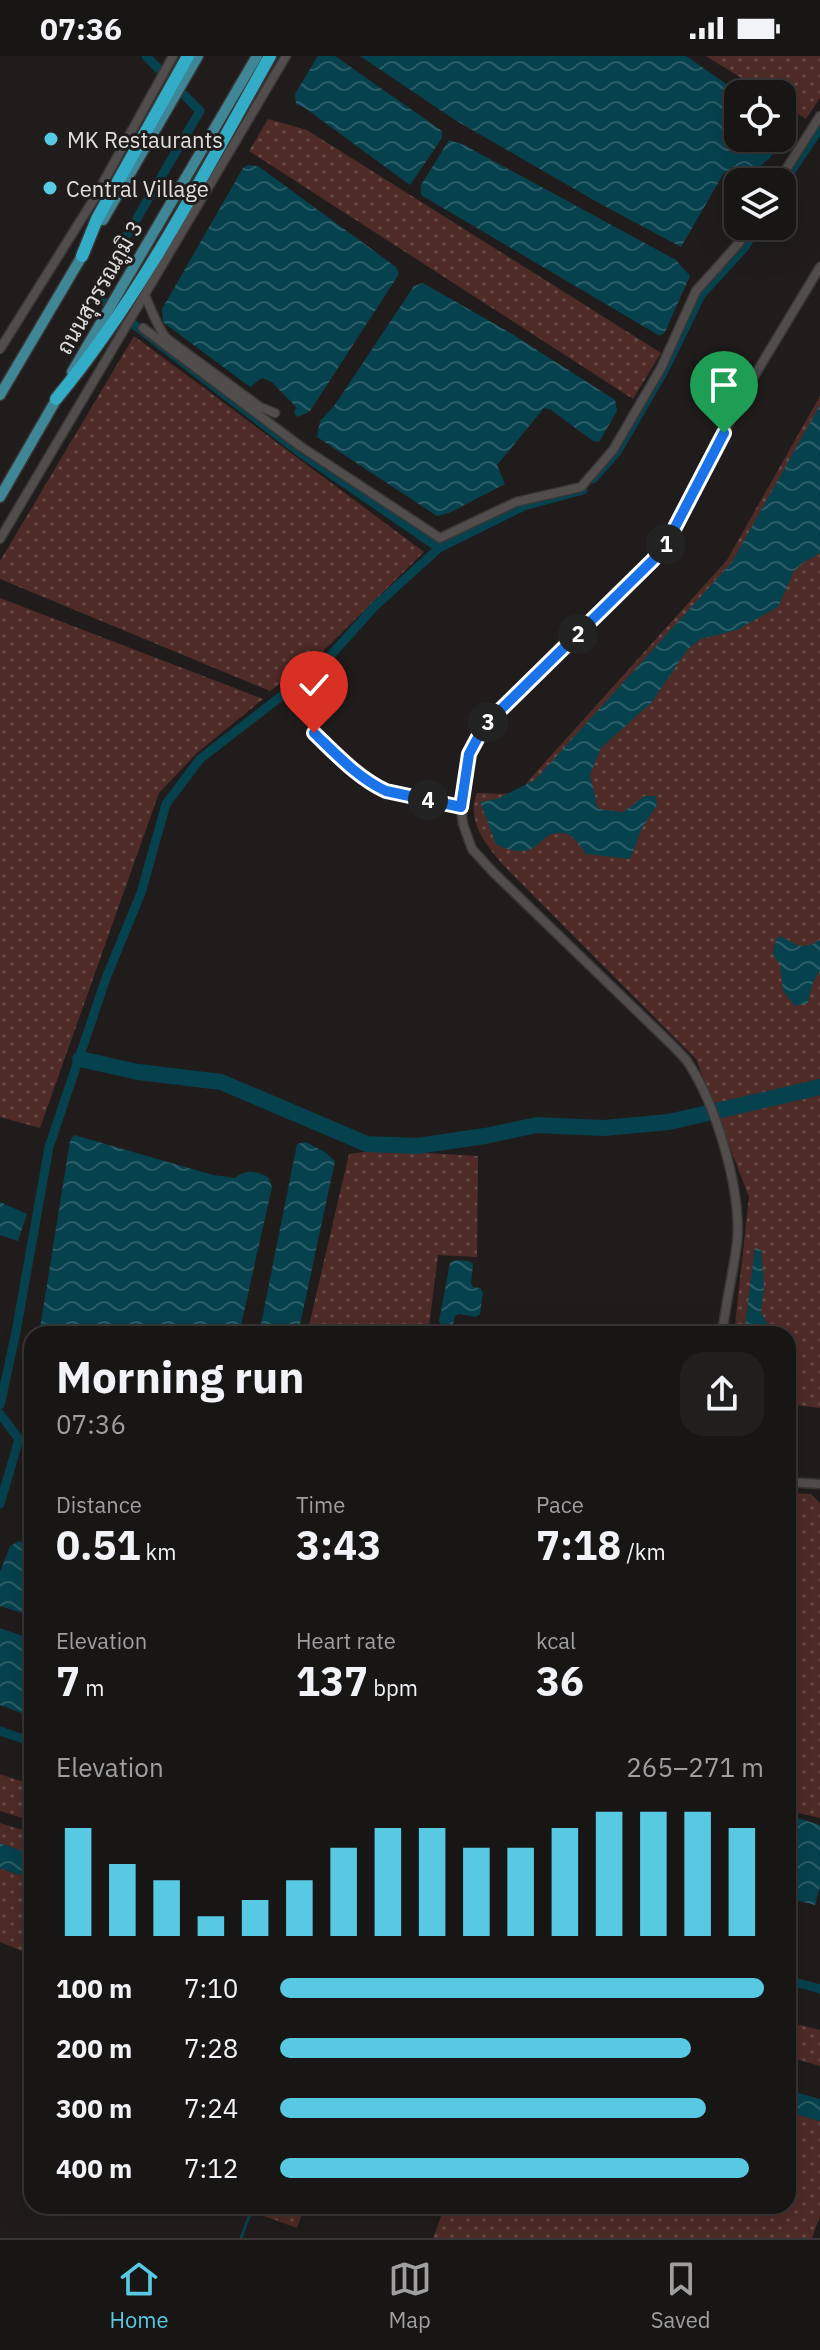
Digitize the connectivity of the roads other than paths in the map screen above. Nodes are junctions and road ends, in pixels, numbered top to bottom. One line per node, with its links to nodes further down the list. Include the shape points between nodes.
1 (188, 56): 6 (highway)
2 (198, 56): 6 (main road)
3 (257, 56): 14 (main road, ถนนสุวรรณภูมิ 3)
4 (270, 56): 14 (highway)
5 (286, 56): 13 (street)
6 (178, 65): 7 (highway)
7 (164, 94): 11 (highway); 17 (street)
8 (820, 116): 9 (street)
9 (787, 168)
10 (741, 240): 16 (street, via 696,291 613,450 581,487 516,502 440,538 300,446)
11 (82, 256): 18 (main road, ถนนสุวรรณภูมิ 3)
12 (820, 267): 24 (street, via 750,383 664,547 484,726 469,754)
13 (145, 296): 14 (street); 20 (street, via 166,338)
14 (127, 300): 15 (highway)
15 (113, 323): 19 (highway); 22 (street)
16 (143, 328)
17 (0, 349)
18 (0, 395)
19 (56, 399): 21 (main road)
20 (275, 413)
21 (0, 497)
22 (0, 539)
23 (314, 733): 24 (street, via 376,786)
24 (461, 807): 25 (street, via 472,849 670,1043 707,1102 737,1210)
25 (723, 1326)
26 (796, 1482): 27 (street)
27 (820, 1484)

